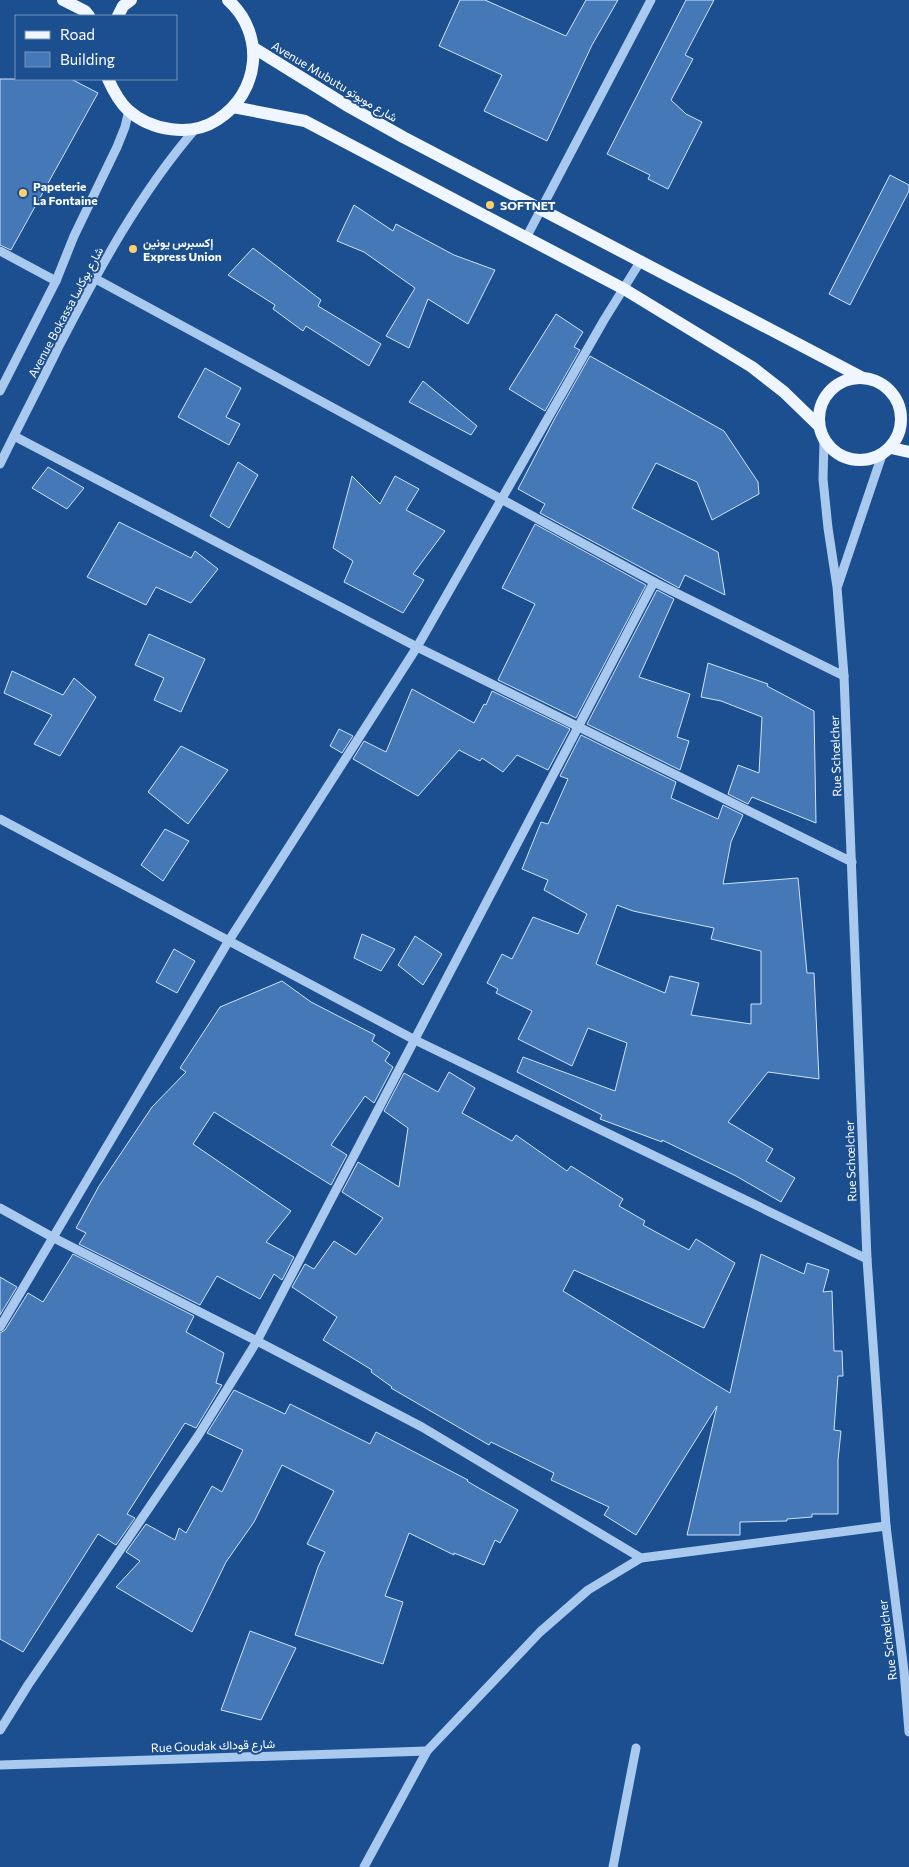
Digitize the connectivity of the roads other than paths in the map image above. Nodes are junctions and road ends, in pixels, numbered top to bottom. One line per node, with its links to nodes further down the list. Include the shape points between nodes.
1 (63, 0): 4 (main road)
2 (228, 0): 5 (main road, via 238,8)
3 (651, 0): 10 (street)
4 (88, 15)
5 (254, 48): 7 (main road, via 253,70 246,90); 10 (main road, Avenue Mubutu شارع موبوتو, via 403,138)
6 (108, 80): 8 (main road)
7 (233, 107): 9 (main road, via 216,121); 11 (main road, via 305,121)
8 (128, 110): 9 (main road, via 149,124 172,130); 15 (street, Avenue Bokassa شارع بوكاسا, via 117,148)
9 (196, 128): 14 (street, Avenue Bokassa شارع بوكاسا, via 156,179)
10 (541, 210): 11 (street); 13 (main road, Avenue Mubutu شارع موبوتو)
11 (526, 236): 16 (main road)
12 (0, 251): 15 (street)
13 (640, 262): 16 (street); 17 (main road, Avenue Mubutu شارع موبوتو)
14 (94, 278): 22 (street, Avenue Bokassa شارع بوكاسا); 27 (street)
15 (56, 281): 18 (street, Avenue Bokassa شارع بوكاسا)
16 (624, 289): 21 (main road, via 752,367); 27 (street)
17 (863, 378): 19 (main road, via 879,382); 21 (main road, via 850,379 829,391 822,401)
18 (0, 391)
19 (892, 391): 20 (main road); 24 (main road, via 901,410 901,430)
20 (909, 401)
21 (819, 426): 23 (main road)
22 (14, 436): 26 (street, Avenue Bokassa شارع بوكاسا); 30 (street)
23 (824, 440): 24 (main road, via 844,457 857,460 870,459); 29 (street, Rue Schœlcher, via 823,479)
24 (886, 451): 25 (main road); 29 (street, Rue Schœlcher)
25 (909, 452)
26 (0, 464)
27 (502, 499): 28 (street); 30 (street)
28 (654, 582): 31 (street); 32 (street)
29 (837, 588): 31 (street, Rue Schœlcher)
30 (418, 647): 32 (street); 35 (street)
31 (844, 676): 34 (street, Rue Schœlcher)
32 (579, 726): 34 (street); 36 (street)
33 (0, 819): 35 (street)
34 (852, 862): 39 (street, Rue Schœlcher)
35 (228, 942): 36 (street); 38 (street)
36 (415, 1040): 39 (street); 41 (street)
37 (0, 1208): 38 (street)
38 (54, 1238): 40 (street); 41 (street)
39 (866, 1259): 42 (street, Rue Schœlcher)
40 (0, 1327)
41 (258, 1341): 43 (street, via 422,1427); 45 (street, via 198,1436)
42 (886, 1526): 43 (street); 44 (street, Rue Schœlcher)
43 (641, 1558): 48 (street, via 588,1590 540,1632)
44 (907, 1671): 46 (street, Rue Schœlcher)
45 (0, 1730)
46 (909, 1732)
47 (636, 1748): 51 (street)
48 (427, 1750): 49 (street, Rue Goudak شارع قوداك); 50 (street)
49 (0, 1765)
50 (364, 1867)
51 (613, 1867)

